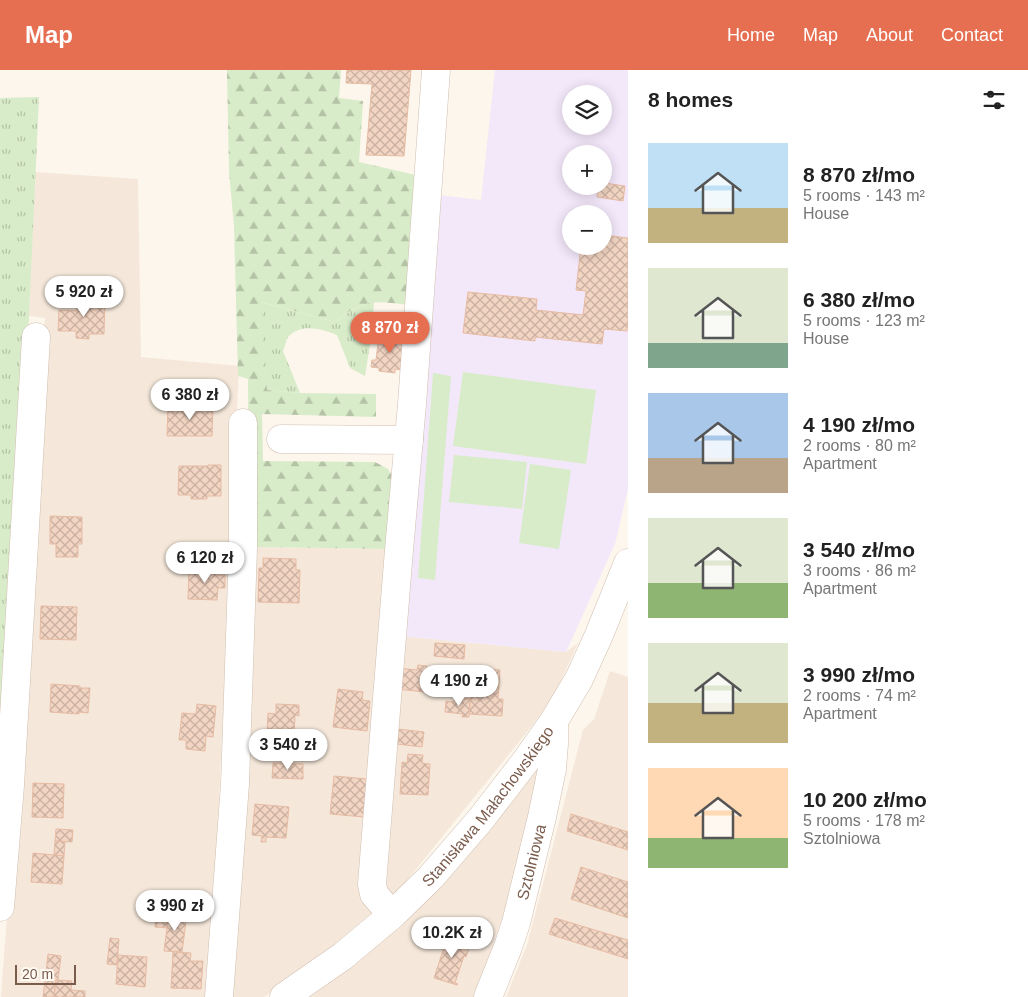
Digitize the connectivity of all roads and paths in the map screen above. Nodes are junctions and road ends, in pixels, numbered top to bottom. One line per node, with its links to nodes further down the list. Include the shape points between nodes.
1 (436, 70): 5 (street)
2 (36, 337): 8 (street)
3 (243, 423): 10 (street, via 243,548 235,784)
4 (281, 439): 5 (street)
5 (409, 440): 9 (street, via 372,884 374,894)
6 (628, 564): 7 (street, Stanisława Małachowskiego, via 600,635)
7 (554, 722): 9 (street, Stanisława Małachowskiego, via 481,819); 12 (street, Sztolniowa, via 552,769 542,817 516,923)
8 (0, 907)
9 (392, 916): 11 (street, Stanisława Małachowskiego, via 343,956)
10 (219, 997)
11 (284, 997)
12 (488, 997)

